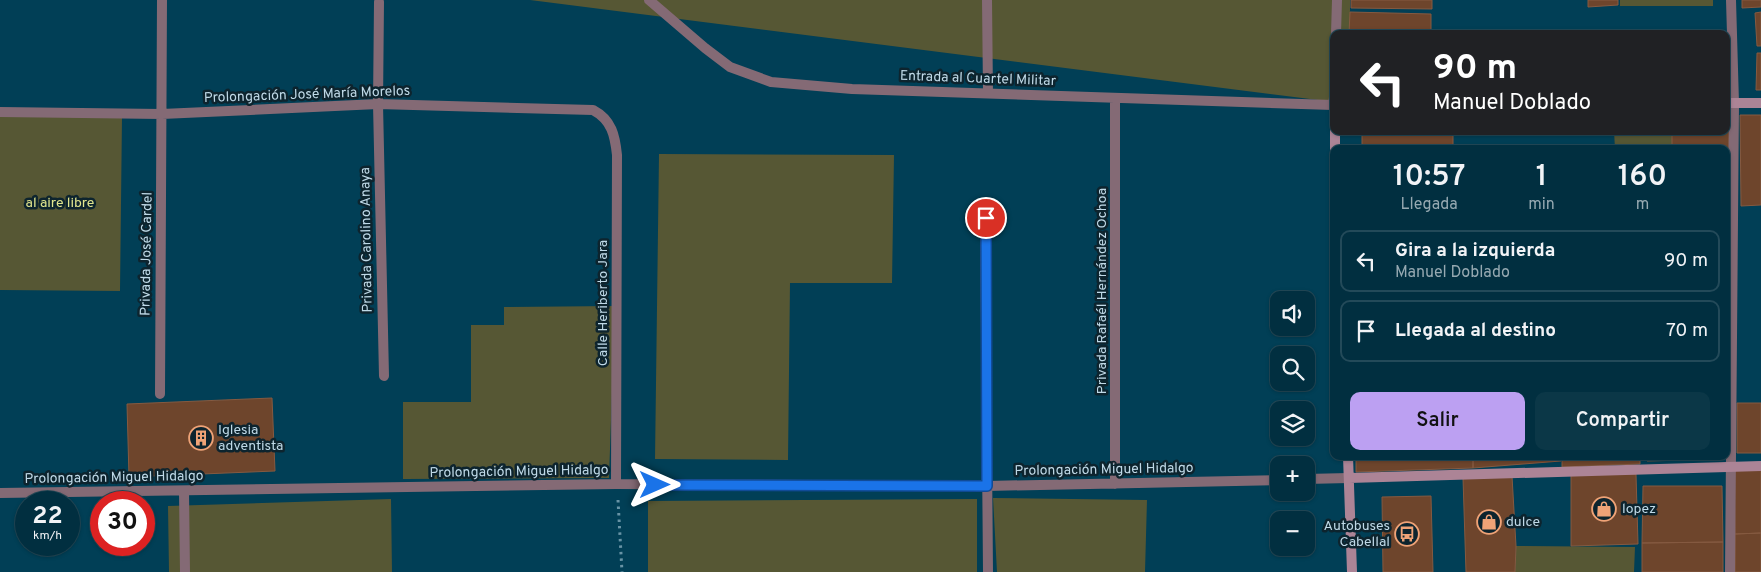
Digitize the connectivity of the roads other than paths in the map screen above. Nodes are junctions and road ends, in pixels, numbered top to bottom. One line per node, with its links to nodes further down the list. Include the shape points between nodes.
1 (162, 0): 15 (street, Privada José Cardel)
2 (649, 0): 8 (street, Entrada al Cuartel Militar, via 730,66 771,82 852,89)
3 (987, 0): 8 (street)
4 (1337, 0): 7 (street)
5 (1731, 0): 10 (street)
6 (379, 2): 12 (street, Privada Carolino Anaya)
7 (1336, 30)
8 (988, 94): 9 (street, Entrada al Cuartel Militar)
9 (1115, 98): 13 (street, Entrada al Cuartel Militar); 27 (street, Privada Rafaél Hernández Ochoa)
10 (1730, 103): 11 (street); 21 (street)
11 (1761, 103)
12 (378, 104): 15 (street, Prolongación José María Morelos); 16 (street, Prolongación José María Morelos, via 593,110); 18 (street, Privada Carolino Anaya)
13 (1330, 105)
14 (0, 112): 15 (street, Prolongación José María Morelos)
15 (162, 114): 19 (street, Privada José Cardel)
16 (609, 123): 26 (street, Calle Heriberto Jara, via 615,136 617,155)
17 (986, 218): 28 (street)
18 (384, 376)
19 (160, 394)
20 (1348, 460): 23 (street)
21 (1730, 466): 22 (street); 23 (street); 34 (street)
22 (1761, 466)
23 (1349, 478): 24 (street); 33 (street)
24 (1315, 479)
25 (1270, 480): 27 (street, Prolongación Miguel Hidalgo)
26 (616, 484): 28 (street, Prolongación Miguel Hidalgo); 29 (street, Prolongación Miguel Hidalgo)
27 (1115, 484): 28 (street, Prolongación Miguel Hidalgo)
28 (987, 486): 32 (street)
29 (184, 491): 30 (street, Prolongación Miguel Hidalgo); 31 (street)
30 (0, 493)
31 (185, 572)
32 (988, 572)
33 (1352, 572)
34 (1730, 572)

